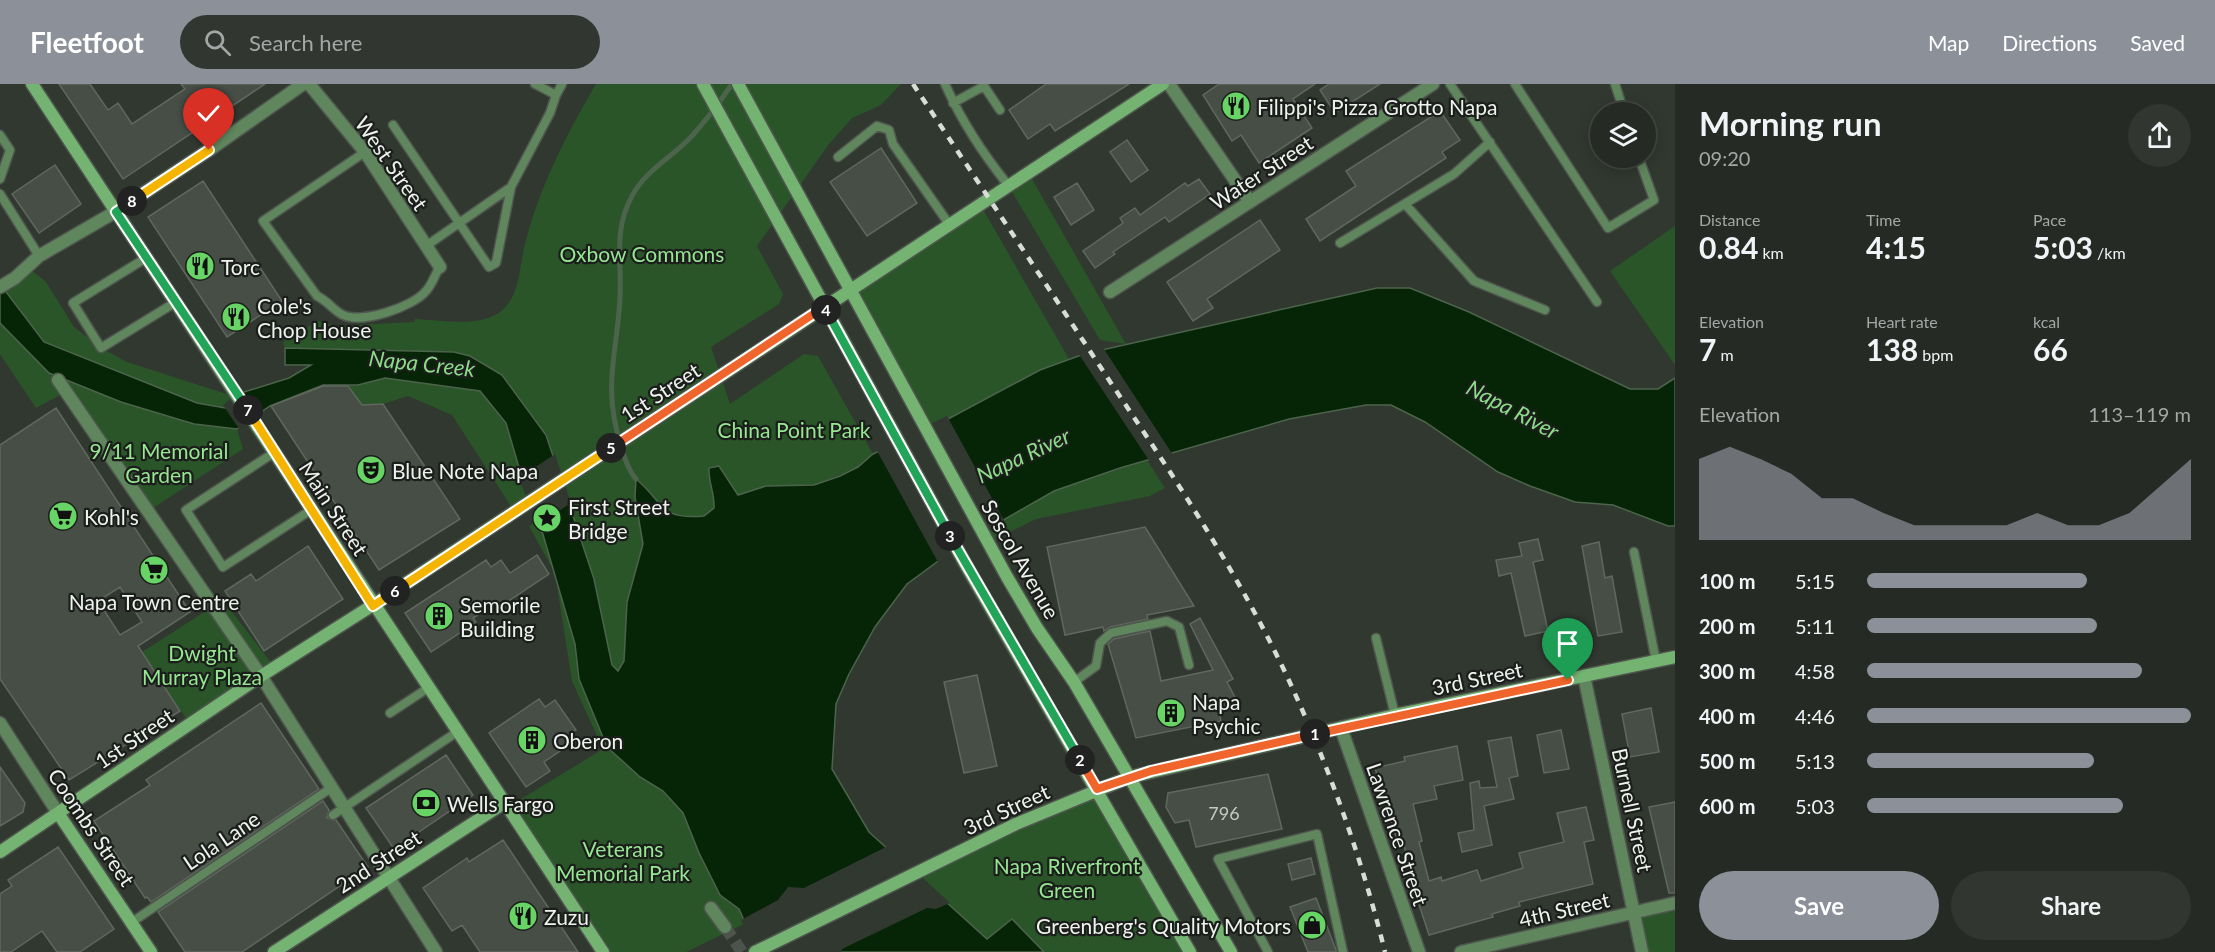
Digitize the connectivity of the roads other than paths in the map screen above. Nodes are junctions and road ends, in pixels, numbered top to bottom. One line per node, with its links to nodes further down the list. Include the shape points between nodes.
1 (32, 84): 31 (main road, Main Street)
2 (303, 84): 31 (street)
3 (309, 84): 22 (street, West Street)
4 (535, 84): 15 (lane)
5 (562, 84): 15 (lane)
6 (703, 84): 44 (main road)
7 (738, 84): 40 (main road, Soscol Avenue)
8 (945, 84): 17 (lane)
9 (1163, 84): 26 (main road, 1st Street)
10 (1169, 84): 29 (street)
11 (1433, 84): 29 (street, Water Street)
12 (1450, 84): 21 (lane)
13 (1515, 84): 24 (lane, via 1608,228 1654,200)
14 (1615, 84): 16 (lane)
15 (556, 95): 27 (lane)
16 (1621, 102)
17 (953, 103): 18 (lane, via 984,86); 26 (lane)
18 (1000, 110)
19 (393, 125): 33 (lane)
20 (0, 135): 25 (lane, via 10,150)
21 (1490, 142): 30 (lane, via 1454,174); 43 (lane)
22 (364, 152): 35 (street, West Street); 38 (lane, via 263,221 317,296 342,315 357,318 396,309 425,293)
23 (838, 157): 32 (lane, via 878,126 889,130 893,144)
24 (1643, 168)
25 (0, 179)
26 (1008, 185): 32 (main road, 1st Street)
27 (511, 188): 33 (lane); 33 (lane, via 496,263 489,267)
28 (0, 194): 36 (lane)
29 (1250, 202): 41 (street, Water Street)
30 (1405, 204): 34 (lane); 45 (lane, via 1473,281)
31 (116, 212): 36 (street); 37 (main road, Main Street)
32 (949, 224): 40 (main road, 1st Street)
33 (459, 225): 35 (lane)
34 (1340, 243)
35 (426, 246): 38 (street, West Street)
36 (39, 256): 39 (street)
37 (146, 258): 42 (main road, Main Street); 42 (lane, via 73,303 101,348)
38 (440, 267)
39 (0, 287)
40 (851, 290): 44 (main road, 1st Street); 57 (main road, Soscol Avenue, via 988,543)
41 (1110, 292)
42 (176, 302): 47 (main road, Main Street)
43 (1597, 302)
44 (824, 307): 50 (main road, 1st Street); 66 (main road)
45 (1545, 310)
46 (58, 380): 55 (street)
47 (275, 452): 48 (main road, Main Street); 48 (lane, via 186,510 223,567)
48 (312, 510): 50 (main road, Main Street)
49 (1634, 552): 53 (lane)
50 (373, 606): 55 (main road, 1st Street); 58 (main road, Main Street)
51 (1376, 638): 60 (lane)
52 (1675, 657): 53 (main road, 3rd Street)
53 (1656, 661): 56 (main road, 3rd Street)
54 (1189, 665): 57 (lane, via 1179,627 1167,621 1111,633 1100,643 1096,666)
55 (261, 676): 65 (street); 69 (main road, 1st Street)
56 (1584, 676): 60 (main road, 3rd Street); 75 (street, Burnell Street)
57 (1074, 682): 64 (main road, Soscol Avenue)
58 (428, 688): 59 (lane); 63 (main road, Main Street)
59 (390, 713)
60 (1395, 715): 62 (main road, 3rd Street)
61 (0, 723): 69 (street, Coombs Street)
62 (1341, 728): 64 (main road, 3rd Street); 87 (street, Lawrence Street)
63 (457, 732): 67 (main road, Main Street); 68 (lane)
64 (1130, 777): 66 (main road, 3rd Street); 84 (main road, Soscol Avenue)
65 (331, 788): 68 (street); 76 (lane, Lola Lane)
66 (1097, 789): 82 (main road, 3rd Street, via 1016,824); 83 (main road)
67 (504, 803): 72 (main road, 2nd Street); 81 (main road, Main Street)
68 (343, 806): 70 (lane); 72 (street)
69 (58, 813): 71 (main road, 1st Street); 76 (main road, Coombs Street)
70 (333, 815)
71 (0, 852)
72 (388, 877): 79 (main road, 2nd Street); 80 (street)
73 (1675, 903): 75 (street, 4th Street)
74 (711, 908): 77 (street)
75 (1635, 912): 88 (street, 4th Street); 89 (street, Burnell Street)
76 (132, 922): 78 (main road, Coombs Street)
77 (725, 927)
78 (151, 952)
79 (274, 952)
80 (436, 952)
81 (603, 952)
82 (755, 952)
83 (1190, 952)
84 (1231, 952)
85 (1268, 952): 86 (lane, via 1218,859 1317,834)
86 (1343, 952)
87 (1419, 952)
88 (1465, 952)
89 (1642, 952)

